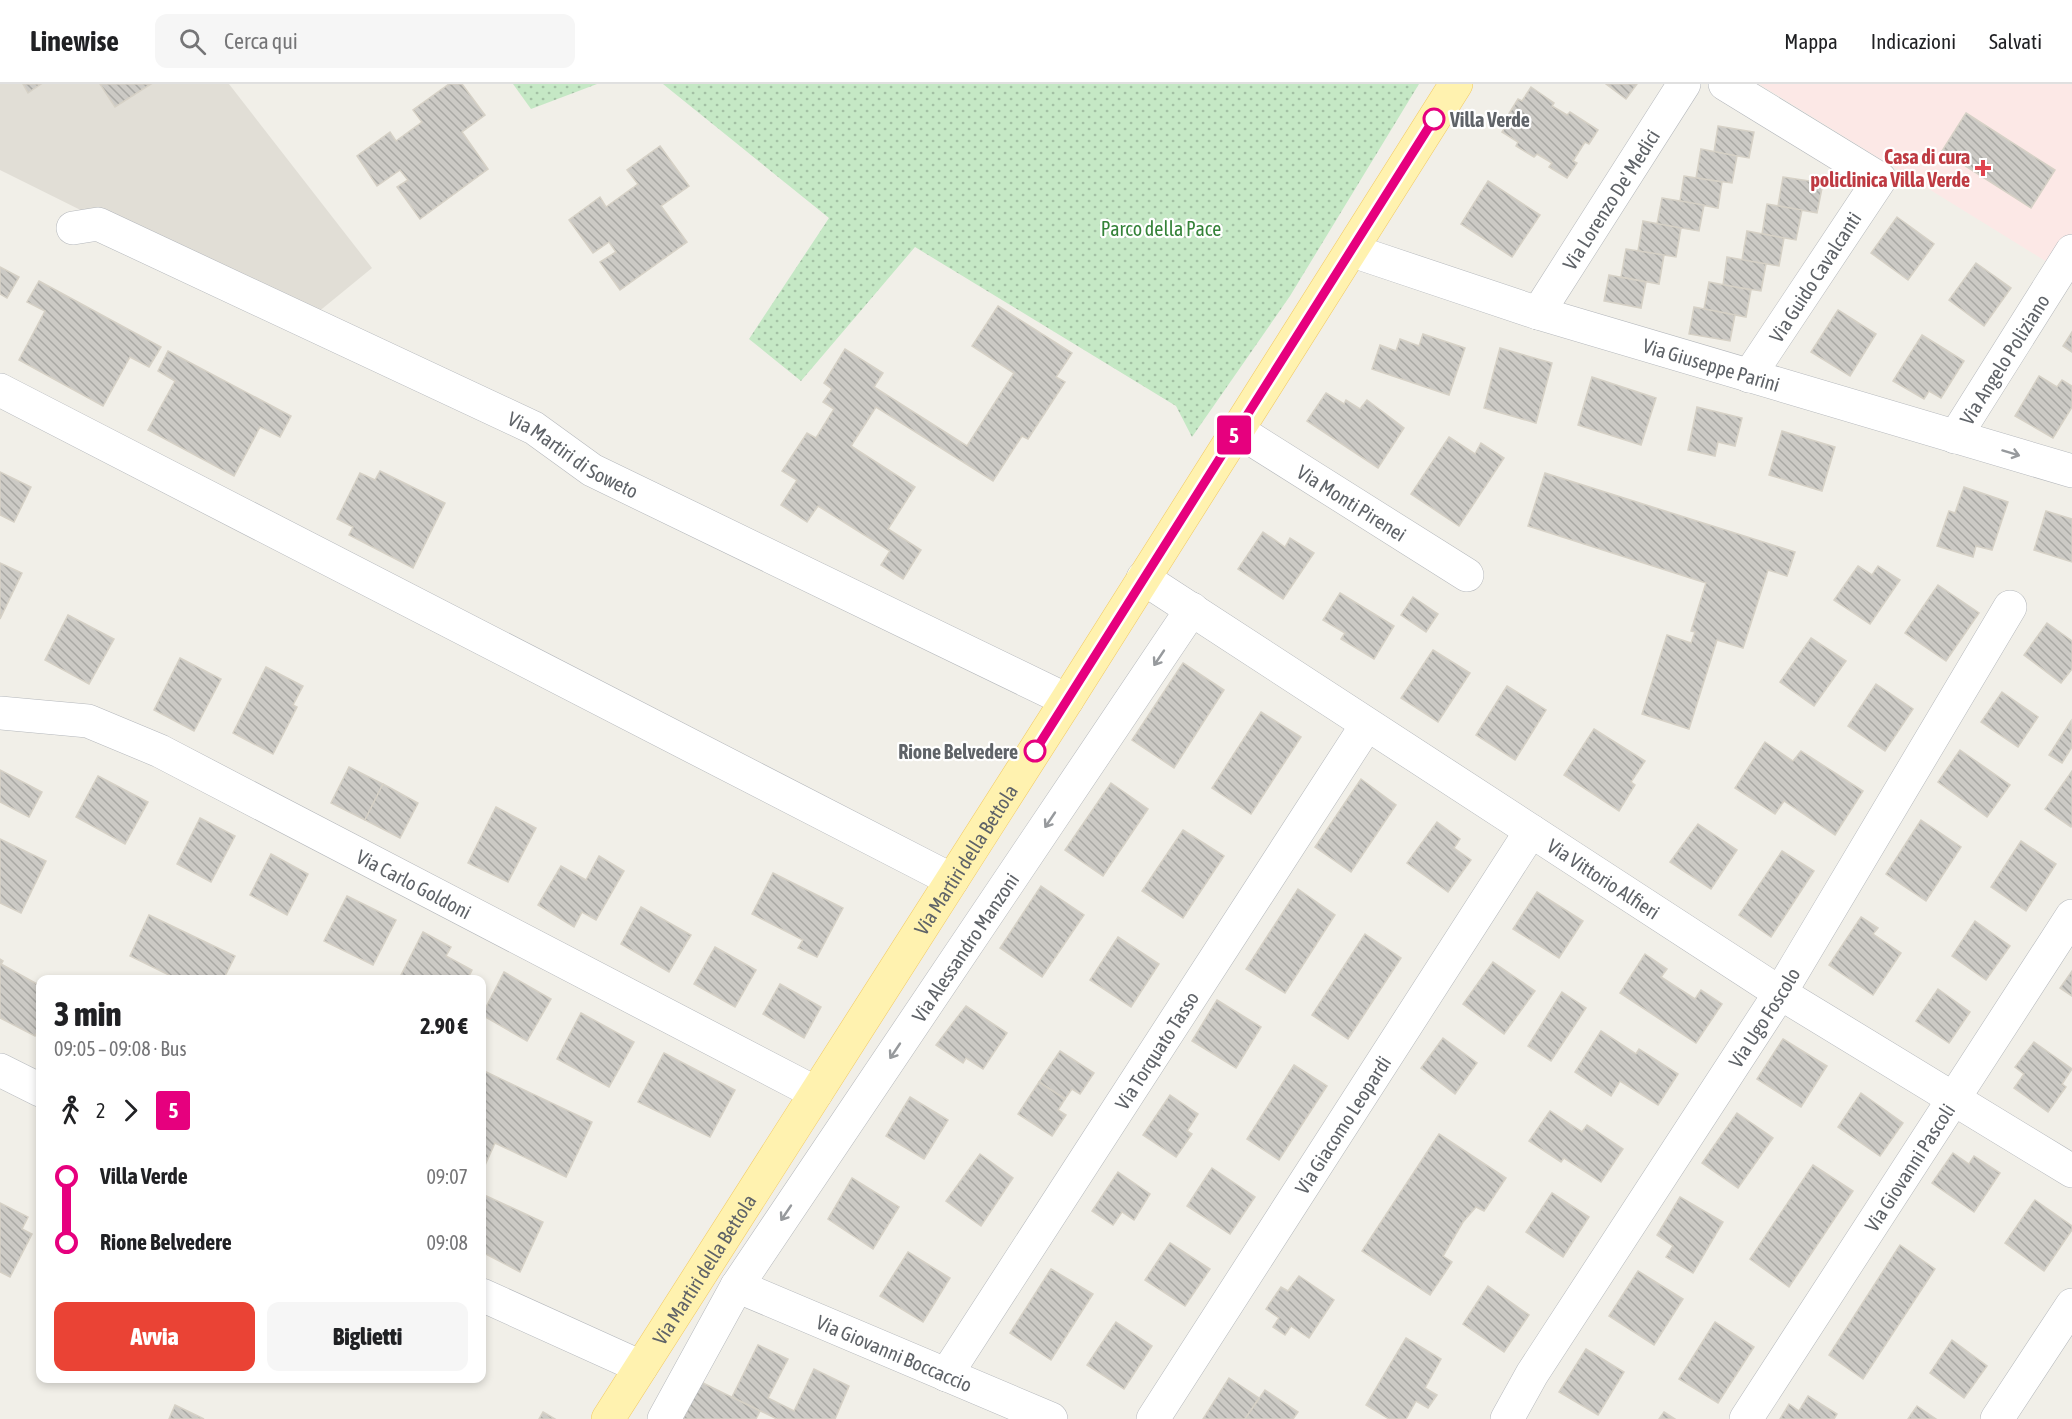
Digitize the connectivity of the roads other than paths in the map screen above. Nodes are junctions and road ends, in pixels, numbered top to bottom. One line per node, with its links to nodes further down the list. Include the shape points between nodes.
1 (1456, 84): 5 (main road, Via Martiri della Bettola)
2 (1684, 84): 7 (street, Via Lorenzo De' Medici)
3 (1725, 84): 8 (street, Via Guido Cavalcanti, via 1880,178)
4 (73, 228): 17 (street, Via Martiri di Soweto, via 98,224 534,428 592,470)
5 (1353, 251): 7 (street, Via Giuseppe Parini); 10 (main road, Via Martiri della Bettola)
6 (2072, 251): 11 (street, Via Angelo Poliziano)
7 (1538, 313): 8 (street, Via Giuseppe Parini)
8 (1749, 376): 11 (street, Via Giuseppe Parini)
9 (0, 390): 21 (street)
10 (1237, 430): 13 (street, Via Monti Pirenei); 14 (main road, Via Martiri della Bettola)
11 (1955, 436): 12 (street, Via Giuseppe Parini, one-way to 12)
12 (2072, 471)
13 (1467, 575)
14 (1143, 578): 16 (street, Via Vittorio Alfieri); 17 (main road, Via Martiri della Bettola)
15 (2010, 607): 23 (street, Via Ugo Foscolo)
16 (1192, 609): 19 (street, Via Vittorio Alfieri); 29 (street, Via Alessandro Manzoni, one-way to 29)
17 (1067, 700): 21 (main road, Via Martiri della Bettola)
18 (0, 713): 26 (street, Via Carlo Goldoni, via 88,721 160,751)
19 (1366, 726): 20 (street, Via Vittorio Alfieri); 33 (street, Via Torquato Tasso)
20 (1531, 831): 23 (street, Via Vittorio Alfieri); 37 (street, Via Giacomo Leopardi)
21 (952, 880): 26 (main road, Via Martiri della Bettola)
22 (2072, 916): 27 (street, Via Giovanni Pascoli)
23 (1780, 993): 27 (street, Via Vittorio Alfieri); 38 (street, Via Ugo Foscolo, via 1532,1374)
24 (0, 1070): 25 (street)
25 (36, 1088)
26 (816, 1093): 32 (main road, Via Martiri della Bettola)
27 (1954, 1098): 28 (street, Via Vittorio Alfieri); 39 (street, Via Giovanni Pascoli)
28 (2072, 1171)
29 (737, 1286): 33 (street, Via Giovanni Boccaccio); 35 (street, Via Alessandro Manzoni)
30 (486, 1297): 32 (street)
31 (2072, 1305): 40 (street)
32 (641, 1367): 34 (main road, Via Martiri della Bettola)
33 (946, 1375): 36 (street, Via Giovanni Boccaccio)
34 (608, 1419)
35 (664, 1419)
36 (1051, 1419)
37 (1153, 1419)
38 (1507, 1419)
39 (1746, 1419)
40 (1997, 1419)

